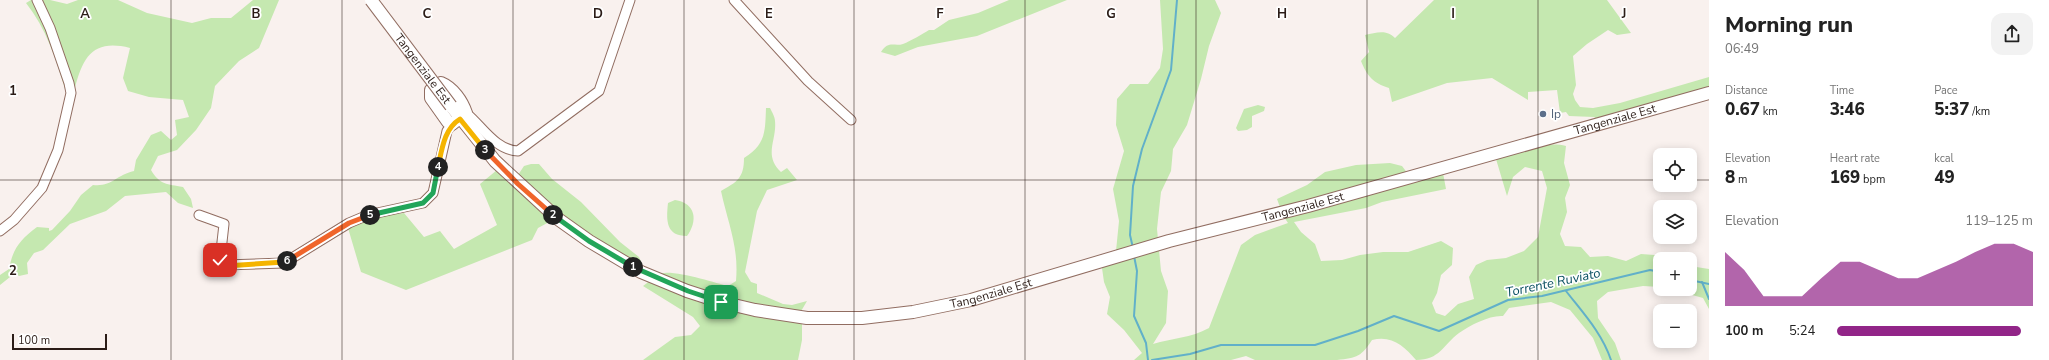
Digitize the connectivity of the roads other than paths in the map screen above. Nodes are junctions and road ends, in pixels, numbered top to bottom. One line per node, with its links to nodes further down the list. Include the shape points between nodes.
1 (37, 0): 9 (street, via 50,28 71,93 58,150 45,182 14,220)
2 (371, 0): 6 (main road, Tangenziale Est, bridge)
3 (630, 0): 6 (street, via 599,91 518,151 505,148)
4 (734, 0): 7 (street, via 808,81)
5 (1709, 92): 6 (main road, Tangenziale Est, via 1255,220 1162,243 941,308 862,318 807,318 756,310 721,302 654,277 620,260 558,219 495,161)
6 (459, 118): 8 (street, via 447,131 433,193 423,203 368,215 349,223 284,262 225,266 220,260 224,224)
7 (851, 120)
8 (198, 215)
9 (0, 231)

